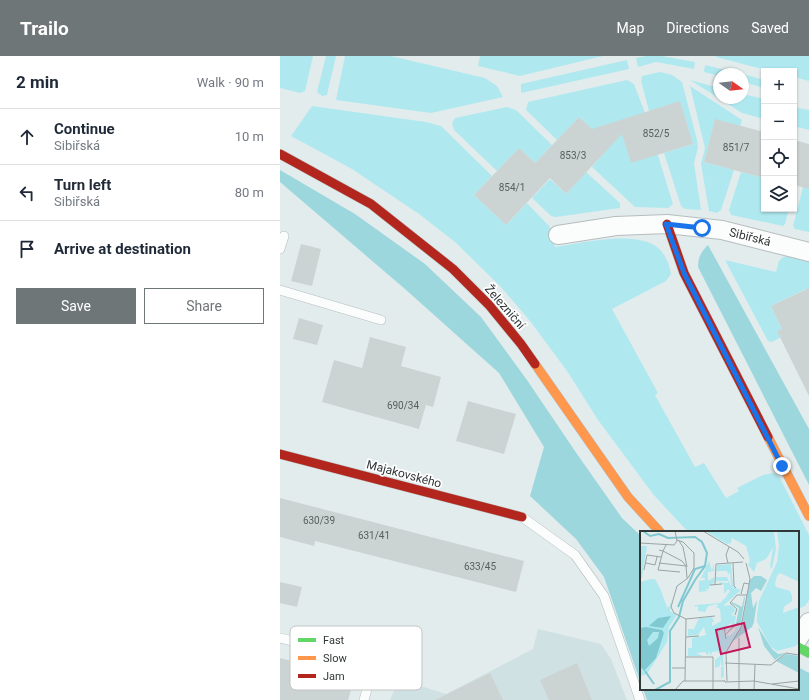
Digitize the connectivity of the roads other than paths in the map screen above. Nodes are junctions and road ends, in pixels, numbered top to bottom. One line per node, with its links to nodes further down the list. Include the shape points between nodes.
1 (280, 154): 12 (street, Železniční, via 370,204 453,269 489,305 521,344 628,497)
2 (666, 224): 3 (street, Sibiřská, via 616,226); 6 (street, Sibiřská, via 722,230); 10 (street, via 684,273)
3 (558, 234)
4 (284, 236): 5 (lane)
5 (280, 249)
6 (809, 252)
7 (280, 290): 8 (lane)
8 (381, 320)
9 (280, 454): 11 (street, Majakovského)
10 (809, 516)
11 (522, 518): 21 (lane, via 575,555 604,596)
12 (659, 531)
13 (809, 622): 14 (street)
14 (799, 637)
15 (280, 638): 16 (lane)
16 (290, 640)
17 (799, 648): 18 (street)
18 (809, 653)
19 (367, 690): 20 (lane)
20 (364, 700)
21 (640, 700)

